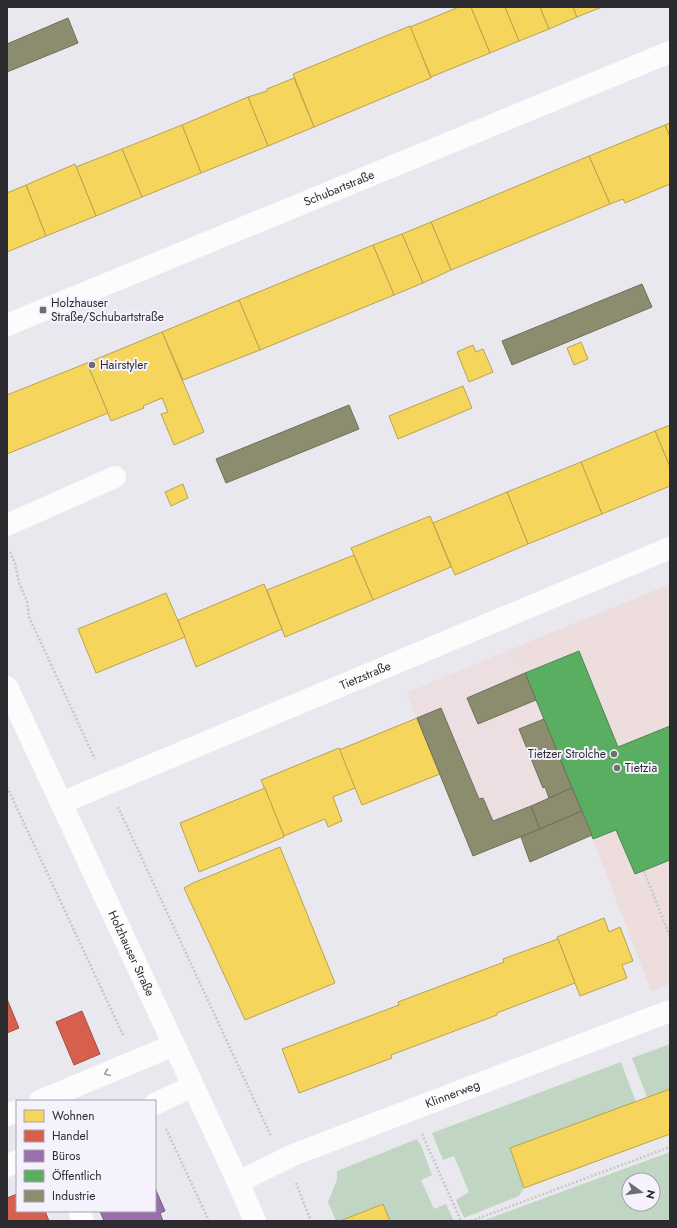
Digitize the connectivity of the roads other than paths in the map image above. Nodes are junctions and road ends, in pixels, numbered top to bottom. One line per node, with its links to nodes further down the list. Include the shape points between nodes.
1 (670, 52): 2 (street, Schubartstraße)
2 (7, 325)
3 (115, 477): 4 (street)
4 (7, 525)
5 (670, 548): 7 (street, Tietzstraße)
6 (7, 687): 7 (street, Holzhauser Straße)
7 (61, 803): 9 (street, Holzhauser Straße)
8 (670, 1011): 15 (street, Klinnerweg, via 293,1155)
9 (174, 1045): 10 (street, Holzhauser Straße); 11 (street, one-way to 11)
10 (193, 1086): 12 (street); 15 (street, Holzhauser Straße)
11 (42, 1100)
12 (156, 1104)
13 (16, 1162): 14 (street)
14 (7, 1166)
15 (238, 1182): 16 (street, Holzhauser Straße)
16 (255, 1221)

